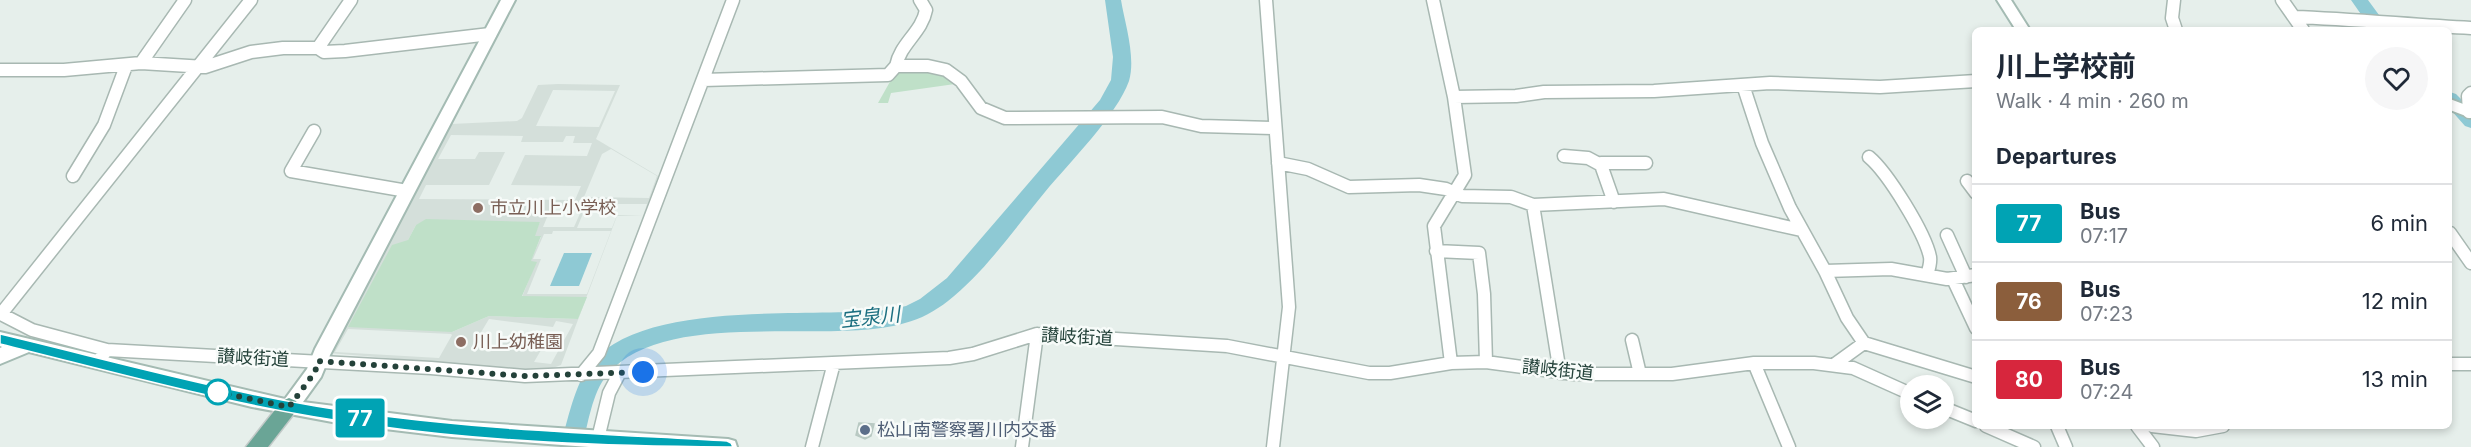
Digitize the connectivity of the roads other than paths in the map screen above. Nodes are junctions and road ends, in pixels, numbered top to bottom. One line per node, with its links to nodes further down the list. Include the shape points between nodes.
1 (185, 0): 19 (street)
2 (251, 0): 22 (street)
3 (351, 0): 18 (street)
4 (508, 0): 17 (main road)
5 (732, 0): 24 (street)
6 (920, 0): 21 (street, via 926,10 925,19 897,57)
7 (1266, 0): 31 (street)
8 (1433, 0): 28 (street)
9 (2004, 0): 13 (main road)
10 (2174, 0): 14 (street)
11 (2282, 0): 12 (street)
12 (2294, 17): 15 (street); 16 (street)
13 (2021, 27)
14 (2175, 27)
15 (2301, 27)
16 (2471, 28)
17 (490, 34): 18 (street, via 458,35 375,50 324,52); 41 (main road)
18 (318, 48): 22 (street, via 251,52)
19 (141, 63): 20 (street); 22 (street)
20 (126, 66): 23 (street); 38 (street, via 104,125)
21 (896, 66): 24 (street, via 888,75); 31 (street, via 947,70 960,80 979,108 1005,118 1162,117 1201,126)
22 (195, 67): 60 (street, 讃岐街道, via 108,183 1,314 32,330)
23 (0, 70)
24 (703, 80): 74 (street, via 601,350)
25 (1972, 81): 26 (street, via 1880,87)
26 (1743, 85): 28 (street); 45 (street, via 1762,143)
27 (2471, 93): 30 (street, via 2467,103)
28 (1454, 97): 42 (street, via 1466,175)
29 (2452, 105): 30 (main road)
30 (2470, 112)
31 (1275, 128): 35 (street)
32 (314, 131): 41 (street, via 291,171)
33 (1564, 156): 36 (street, via 1583,156)
34 (1869, 158): 51 (street, via 1882,171 1924,240 1931,260)
35 (1278, 163): 42 (street, via 1308,169 1349,187 1419,185); 62 (street, via 1289,307)
36 (1601, 163): 37 (street); 43 (street)
37 (1646, 163)
38 (73, 176)
39 (1967, 181): 40 (street)
40 (1972, 188)
41 (407, 191): 63 (main road)
42 (1456, 193): 44 (street, via 1511,196); 48 (street, via 1434,226)
43 (1614, 201): 44 (street); 45 (street, via 1664,199)
44 (1533, 205): 71 (street)
45 (1801, 230): 50 (street)
46 (1947, 235): 52 (street)
47 (2452, 236): 49 (street)
48 (1436, 251): 64 (street, via 1479,253); 66 (street)
49 (2471, 263)
50 (1825, 271): 51 (street, via 1891,269); 58 (street, via 1847,318)
51 (1927, 274): 53 (street)
52 (1971, 276): 53 (street)
53 (1953, 279): 54 (street)
54 (1972, 319)
55 (1037, 334): 62 (street, 讃岐街道, via 1227,346); 65 (street, 讃岐街道, via 949,358); 89 (street)
56 (0, 339): 59 (main road)
57 (1632, 340): 73 (street)
58 (1864, 343): 68 (street); 75 (street)
59 (30, 345): 60 (main road); 61 (main road)
60 (103, 355): 63 (street, 讃岐街道); 77 (main road, via 238,397)
61 (0, 357)
62 (1285, 357): 66 (street, 讃岐街道, via 1369,373); 90 (street)
63 (318, 361): 74 (street, 讃岐街道, via 525,376); 77 (main road, via 315,372)
64 (1486, 362): 66 (street, 讃岐街道); 71 (street, 讃岐街道)
65 (834, 363): 72 (street, 讃岐街道); 88 (street)
66 (1451, 363)
67 (1754, 363): 68 (street, 讃岐街道); 73 (street, 讃岐街道, via 1672,374); 91 (street)
68 (1835, 364): 76 (street, 讃岐街道)
69 (2452, 364): 70 (street)
70 (2471, 364)
71 (1560, 373): 73 (street, 讃岐街道)
72 (617, 374): 74 (street, 讃岐街道); 85 (street)
73 (1640, 374)
74 (584, 375)
75 (1972, 376)
76 (1900, 389)
77 (289, 407): 85 (main road, via 441,429); 86 (main road)
78 (1954, 412): 79 (street)
79 (1972, 419)
80 (1993, 429): 92 (street)
81 (2058, 429): 93 (street)
82 (2139, 429): 94 (street)
83 (2171, 429): 84 (street)
84 (2215, 429)
85 (595, 442): 87 (main road)
86 (256, 447)
87 (728, 447)
88 (812, 447)
89 (1022, 447)
90 (1273, 447)
91 (1789, 447)
92 (2034, 447)
93 (2066, 447)
94 (2153, 447)

